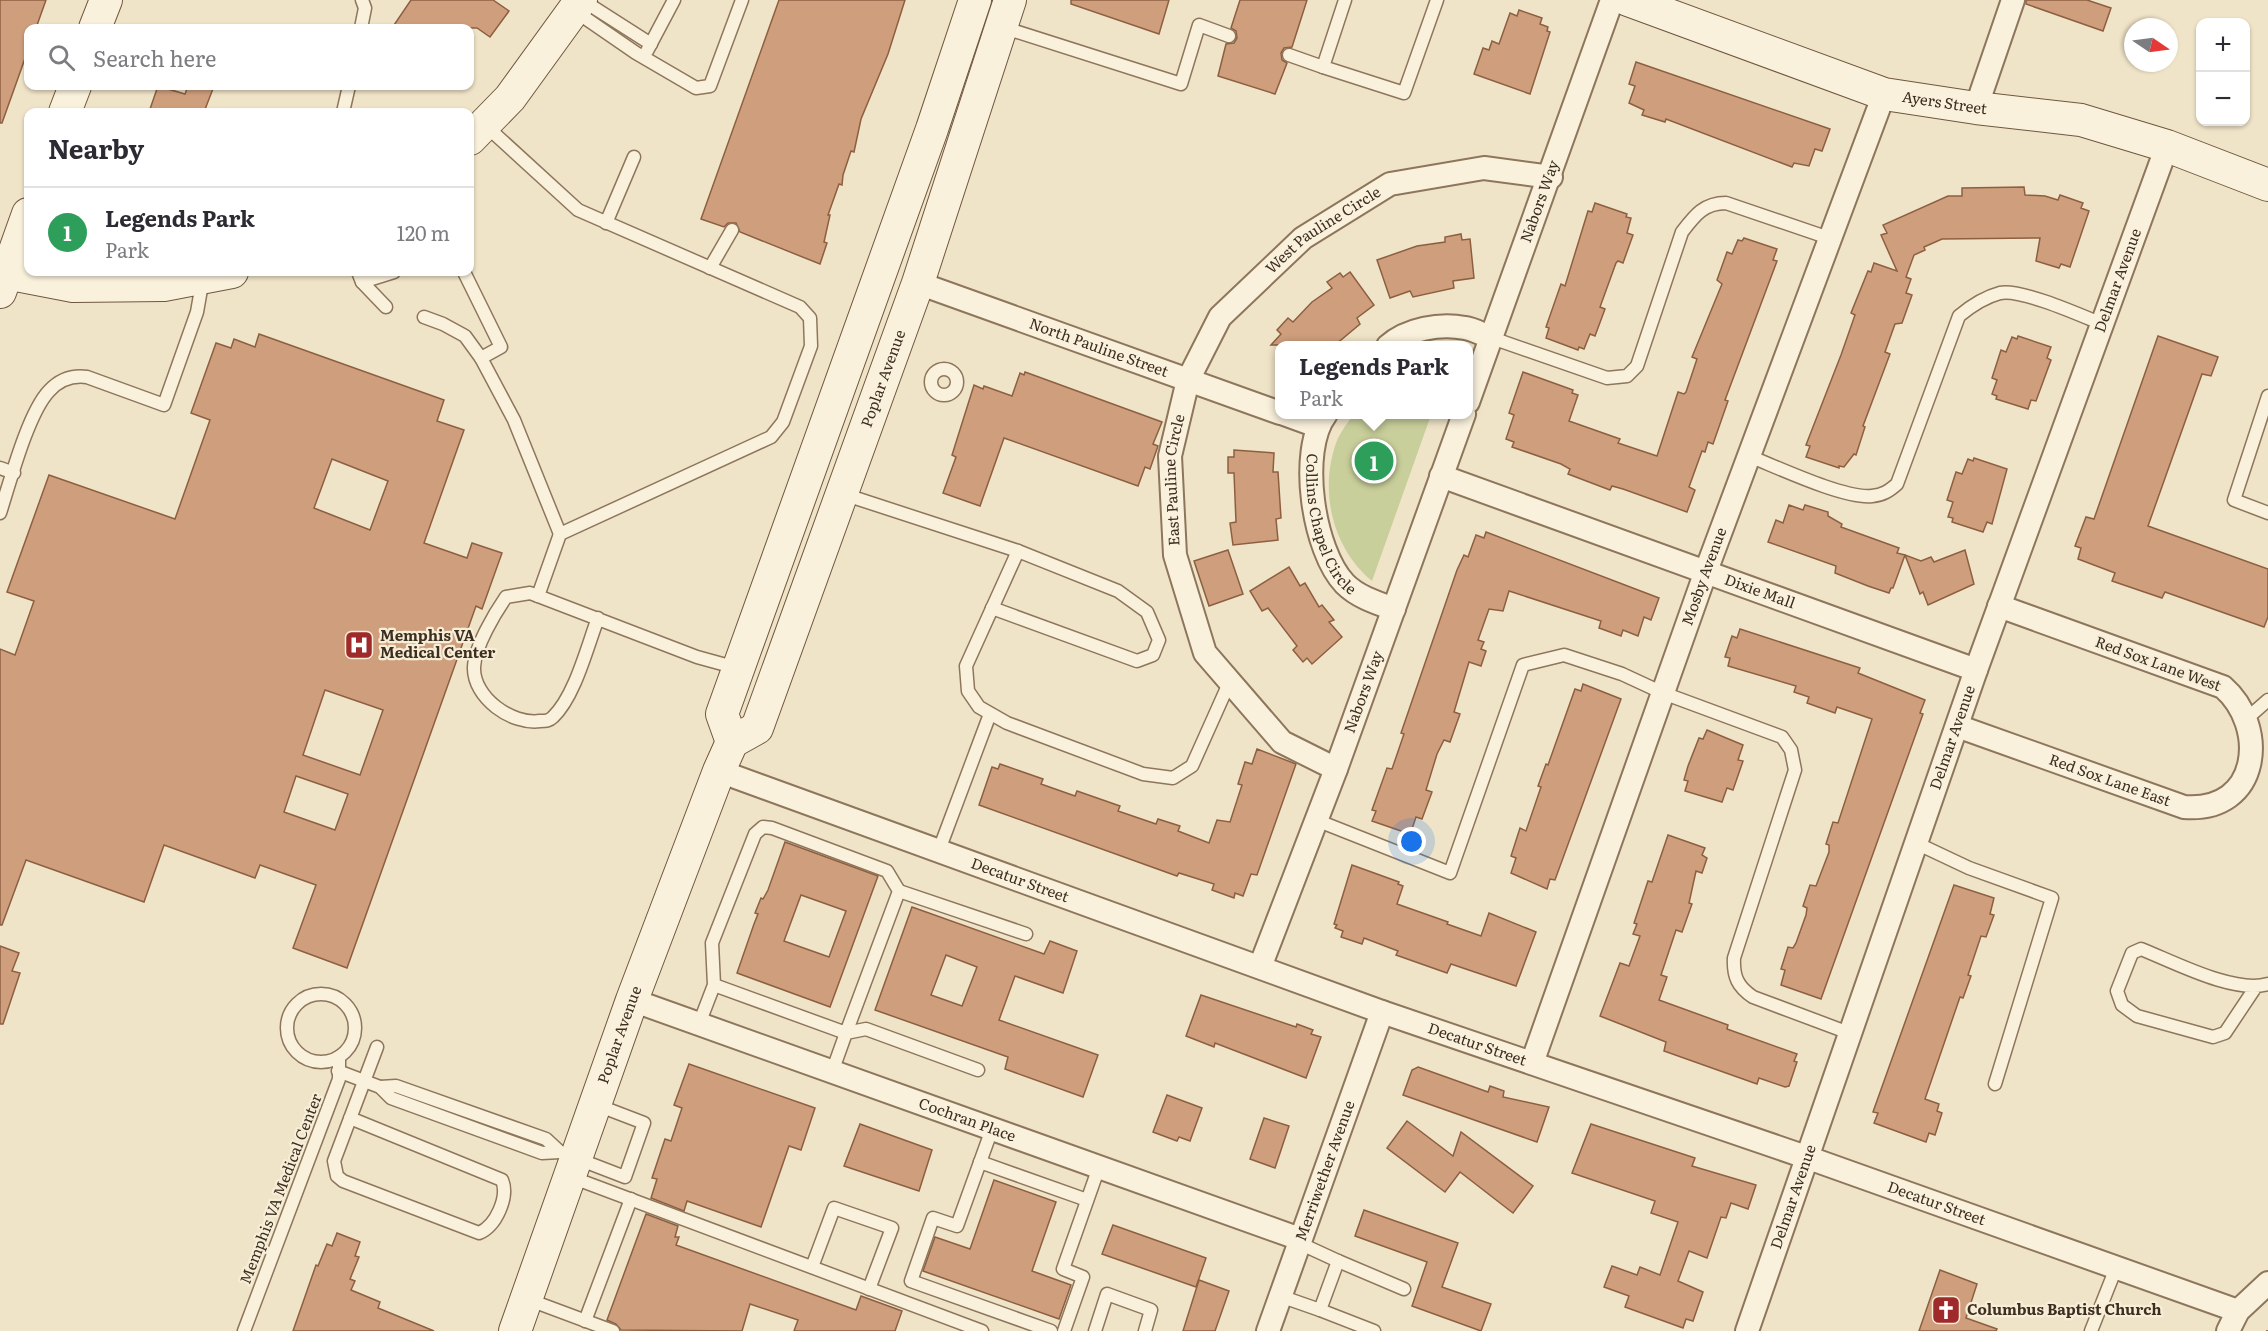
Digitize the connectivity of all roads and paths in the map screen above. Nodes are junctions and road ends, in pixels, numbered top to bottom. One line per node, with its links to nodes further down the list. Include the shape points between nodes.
1 (106, 0): 13 (main road)
2 (362, 0): 14 (lane, via 365,8)
3 (674, 0): 16 (lane)
4 (742, 0): 18 (lane, via 710,86 696,88)
5 (975, 0): 69 (main road)
6 (1345, 0): 19 (lane)
7 (1437, 0): 19 (lane, via 1404,93)
8 (1612, 0): 29 (street, Nabors Way)
9 (1628, 0): 22 (main road, Ayers Street)
10 (2013, 0): 25 (street)
11 (579, 3): 16 (lane); 18 (lane); 26 (main road, via 510,98)
12 (1006, 14): 15 (lane, via 1181,84 1199,25); 41 (main road, Poplar Avenue)
13 (97, 24)
14 (362, 24)
15 (1229, 36)
16 (651, 44): 18 (lane)
17 (1290, 55): 19 (lane)
18 (644, 58)
19 (1323, 67)
20 (73, 90): 23 (main road)
21 (348, 90): 24 (lane)
22 (1884, 94): 25 (main road, Ayers Street); 34 (street, Mosby Avenue)
23 (67, 108)
24 (344, 108)
25 (1976, 108): 27 (main road, Ayers Street, via 2081,120)
26 (477, 132): 31 (lane, via 565,201)
27 (2167, 146): 30 (main road, Ayers Street); 44 (street, Delmar Avenue)
28 (634, 157): 31 (lane)
29 (1551, 177): 45 (street, Nabors Way); 48 (street, West Pauline Circle, via 1484,168 1390,184 1303,238 1220,317)
30 (2268, 185)
31 (606, 223): 35 (lane)
32 (24, 224): 40 (main road)
33 (732, 230): 35 (lane)
34 (1829, 238): 45 (lane, via 1726,203 1712,203 1695,215 1682,232 1637,366 1627,376 1607,378); 54 (street, Mosby Avenue)
35 (710, 268): 61 (lane, via 800,307 810,318 811,346 783,422 771,437 758,444)
36 (208, 276): 40 (main road, via 164,285 73,286)
37 (217, 276): 56 (lane, via 197,312 164,405 87,377 75,375 61,381 48,392 37,411)
38 (466, 276): 47 (lane, via 501,347)
39 (360, 277): 42 (lane)
40 (2, 280)
41 (918, 283): 48 (street, North Pauline Street); 58 (main road, Poplar Avenue)
42 (386, 307)
43 (424, 317): 47 (lane, via 465,336)
44 (2102, 324): 54 (lane, via 2017,294 2000,293 1975,303 1959,316 1897,484 1885,494 1870,497 1839,490); 65 (street, Delmar Avenue)
45 (1492, 338): 46 (street, via 1465,328 1427,327); 49 (street, Nabors Way)
46 (1393, 341)
47 (482, 358): 61 (lane, via 514,420)
48 (1188, 380): 51 (street, North Pauline Street); 71 (street, East Pauline Circle, via 1170,456 1175,555 1205,653)
49 (1473, 389)
50 (2268, 396): 60 (lane, via 2234,500)
51 (1275, 411)
52 (1462, 419): 57 (street, Nabors Way)
53 (1321, 420): 67 (street, Collins Chapel Circle, via 1311,489 1316,529 1344,584 1366,599)
54 (1749, 456): 63 (street, Mosby Avenue)
55 (0, 468): 56 (lane)
56 (14, 473): 59 (lane)
57 (1441, 476): 63 (street, Dixie Mall); 67 (street, Nabors Way)
58 (843, 494): 62 (lane); 76 (main road, Poplar Avenue, via 757,728)
59 (0, 513)
60 (2268, 513)
61 (560, 534): 64 (lane)
62 (1018, 551): 66 (lane); 66 (lane, via 1118,591 1147,612 1159,640 1153,655 1137,661)
63 (1706, 571): 70 (street, Dixie Mall); 72 (street, Mosby Avenue)
64 (538, 596): 68 (lane); 68 (lane, via 530,593 506,597 490,619 474,667 481,692 504,714 527,723 550,720 564,705)
65 (2000, 606): 70 (street, Delmar Avenue); 73 (street, Red Sox Lane West, via 2223,687 2247,705)
66 (992, 608): 74 (lane, via 966,666 968,691 979,707)
67 (1394, 609): 77 (street, Nabors Way)
68 (598, 618): 69 (lane, via 697,657)
69 (738, 668): 76 (main road, via 722,714)
70 (1976, 670): 75 (street, Delmar Avenue)
71 (1230, 681): 74 (lane, via 1192,766 1173,778 1143,774); 77 (street, East Pauline Circle, via 1282,742)
72 (1663, 693): 80 (lane, via 1622,674 1563,655 1523,665 1450,873); 93 (lane, via 1782,737 1791,750 1796,770 1734,958 1733,972 1741,989 1753,997); 96 (street, Mosby Avenue)
73 (2260, 707): 79 (street, Red Sox Lane West)
74 (990, 714): 82 (lane)
75 (1957, 726): 79 (street, Red Sox Lane East, via 2184,807 2216,805 2237,795); 81 (street, Delmar Avenue)
76 (732, 742): 78 (main road, Poplar Avenue)
77 (1336, 769): 80 (street, Nabors Way)
78 (720, 771): 82 (street, Decatur Street); 89 (main road, Poplar Avenue)
79 (2254, 772)
80 (1316, 820): 85 (street, Nabors Way)
81 (1916, 843): 93 (street, Delmar Avenue); 101 (lane, via 2052,898)
82 (939, 850): 85 (street, Decatur Street)
83 (899, 891): 84 (lane); 87 (lane, via 887,871 763,827 755,834 712,943); 92 (lane)
84 (1026, 934)
85 (1260, 967): 90 (street, Decatur Street)
86 (2268, 984): 88 (lane)
87 (714, 985): 91 (lane); 92 (lane)
88 (2255, 988): 88 (lane, via 2227,982 2141,949 2132,953 2117,991 2122,1005 2137,1016 2213,1037 2225,1033)
89 (632, 1000): 91 (street, Cochran Place); 102 (main road, Poplar Avenue)
90 (1382, 1012): 96 (street, Decatur Street); 111 (street, Merriwether Avenue)
91 (699, 1024): 99 (street, Cochran Place)
92 (846, 1033): 97 (lane, via 866,1029); 99 (lane)
93 (1849, 1033): 105 (street, Delmar Avenue)
94 (377, 1047): 100 (lane)
95 (339, 1057): 95 (lane, via 355,1029 348,1008 330,996 308,997 292,1011 287,1033 291,1044 307,1059 329,1061); 98 (lane, Memphis VA Medical Center)
96 (1532, 1063): 105 (street, Decatur Street)
97 (978, 1070)
98 (339, 1071): 100 (lane); 123 (lane, Memphis VA Medical Center)
99 (832, 1072): 104 (street, Cochran Place)
100 (364, 1081): 103 (lane); 106 (lane, via 380,1087 396,1086 546,1139)
101 (1995, 1084)
102 (595, 1105): 106 (main road, Poplar Avenue); 106 (lane, via 644,1124 625,1177)
103 (350, 1118): 103 (lane, via 501,1180 505,1192 491,1224 479,1233 343,1181 337,1176 334,1161)
104 (992, 1129): 107 (lane); 108 (street, Cochran Place)
105 (1806, 1157): 114 (street, Decatur Street); 133 (street, Delmar Avenue)
106 (569, 1162): 109 (lane); 119 (main road, Poplar Avenue)
107 (981, 1162): 110 (lane); 127 (lane, via 957,1226 933,1218 911,1281)
108 (1099, 1167): 110 (lane); 111 (street, Cochran Place)
109 (631, 1199): 113 (lane); 121 (lane)
110 (1087, 1200): 128 (lane, via 1063,1269 1083,1276)
111 (1299, 1241): 112 (lane); 118 (street, Merriwether Avenue)
112 (1338, 1261): 117 (lane); 120 (lane)
113 (813, 1267): 116 (lane); 116 (lane, via 834,1208 892,1228)
114 (2116, 1268): 122 (street, Decatur Street); 134 (lane)
115 (2268, 1283): 122 (street)
116 (869, 1289): 126 (lane)
117 (1404, 1289)
118 (1280, 1296): 120 (lane); 131 (street, Merriwether Avenue)
119 (527, 1299): 121 (lane); 124 (main road, Poplar Avenue)
120 (1320, 1310): 132 (lane)
121 (585, 1321): 125 (lane)
122 (2233, 1321)
123 (244, 1331)
124 (515, 1331)
125 (613, 1331)
126 (982, 1331)
127 (1051, 1331)
128 (1064, 1331)
129 (1095, 1331): 130 (lane, via 1107,1294 1151,1310)
130 (1145, 1331)
131 (1268, 1331)
132 (1374, 1331)
133 (1747, 1331)
134 (2091, 1331)

